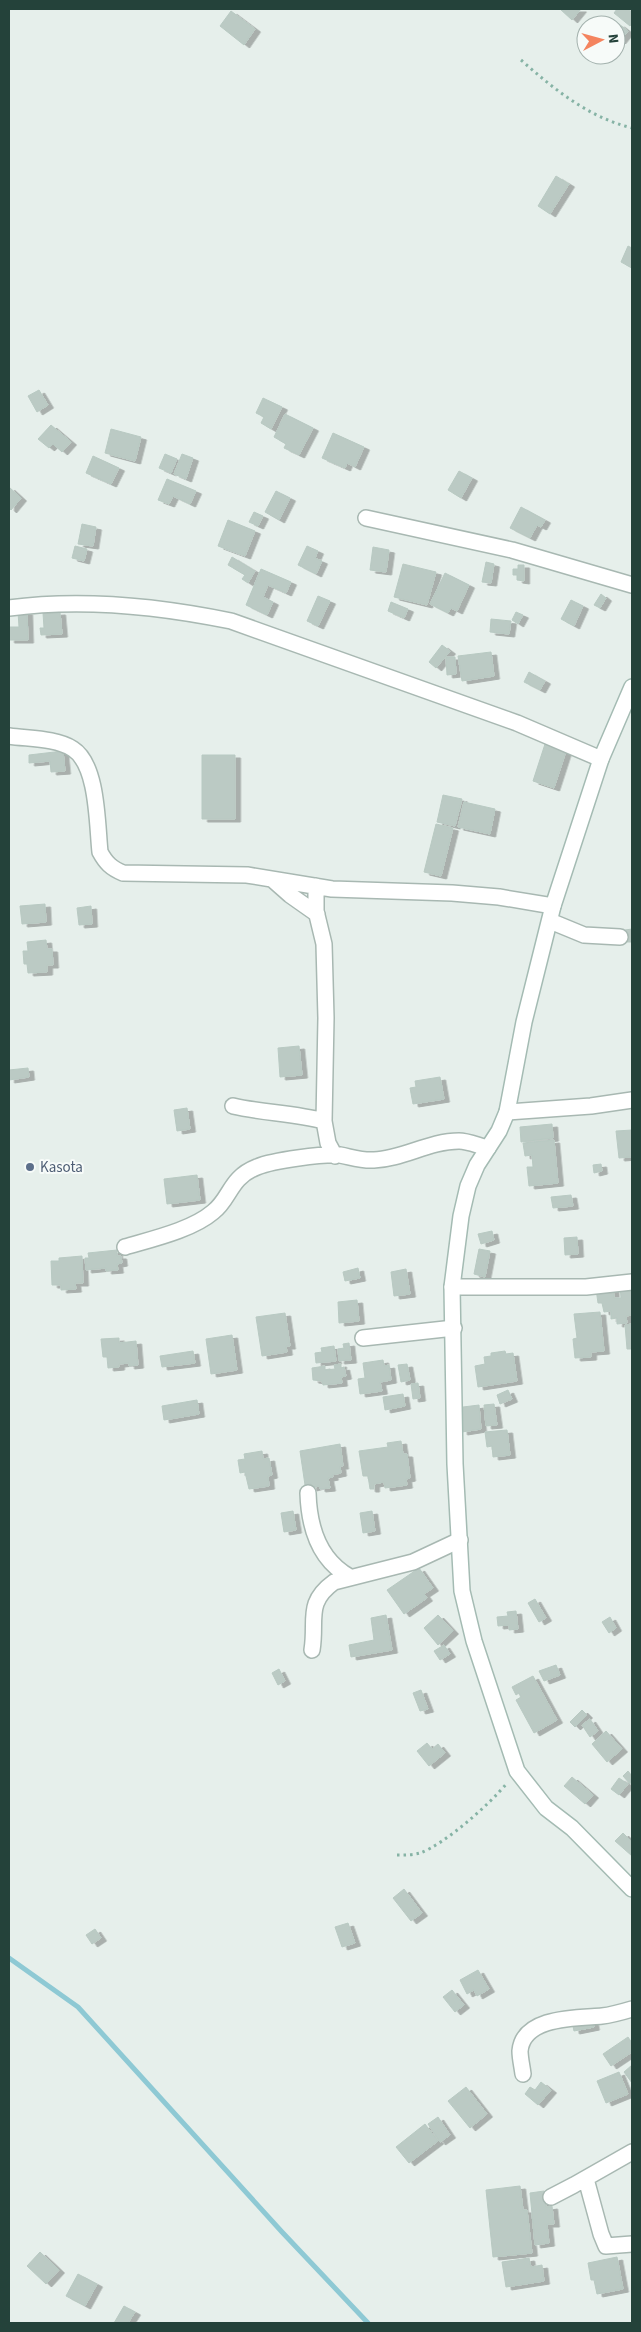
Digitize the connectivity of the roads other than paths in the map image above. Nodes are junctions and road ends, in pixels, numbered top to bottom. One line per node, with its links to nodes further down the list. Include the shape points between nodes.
1 (366, 518): 2 (street, via 512,550)
2 (632, 585)
3 (9, 608): 6 (street, via 82,602 183,611 231,621 517,723)
4 (632, 686): 6 (street)
5 (9, 736): 7 (street, via 57,743 81,756 92,780 100,852 113,869 123,873 247,875)
6 (601, 759): 10 (street)
7 (273, 880): 8 (street); 9 (street)
8 (316, 886): 9 (street); 10 (street, via 499,897)
9 (317, 914): 15 (street, via 324,944)
10 (552, 914): 11 (street, via 584,936); 14 (street, via 524,1022)
11 (620, 937)
12 (632, 1100): 14 (street)
13 (233, 1106): 15 (street)
14 (507, 1112): 16 (street)
15 (324, 1121): 17 (street, via 328,1143)
16 (488, 1148): 17 (street, via 460,1141 441,1142 386,1159); 20 (street, via 468,1186)
17 (335, 1156): 18 (street, via 277,1161 258,1167 231,1186 214,1212 199,1222)
18 (125, 1247)
19 (632, 1282): 20 (street, via 586,1287)
20 (452, 1287): 21 (street)
21 (454, 1328): 22 (street); 24 (street, via 455,1464)
22 (363, 1338)
23 (308, 1493): 25 (street, via 313,1533 332,1563)
24 (460, 1540): 25 (street, via 413,1562); 27 (street, via 462,1591 467,1616 517,1771 546,1808 572,1828)
25 (350, 1577): 26 (street, via 334,1582 316,1599)
26 (312, 1650)
27 (632, 1889)
28 (632, 2010): 29 (street, via 554,2020 534,2029 525,2038 520,2051)
29 (523, 2074)
30 (632, 2152): 31 (street)
31 (586, 2179): 32 (street); 33 (street, via 604,2244 608,2247)
32 (551, 2196)
33 (632, 2244)

